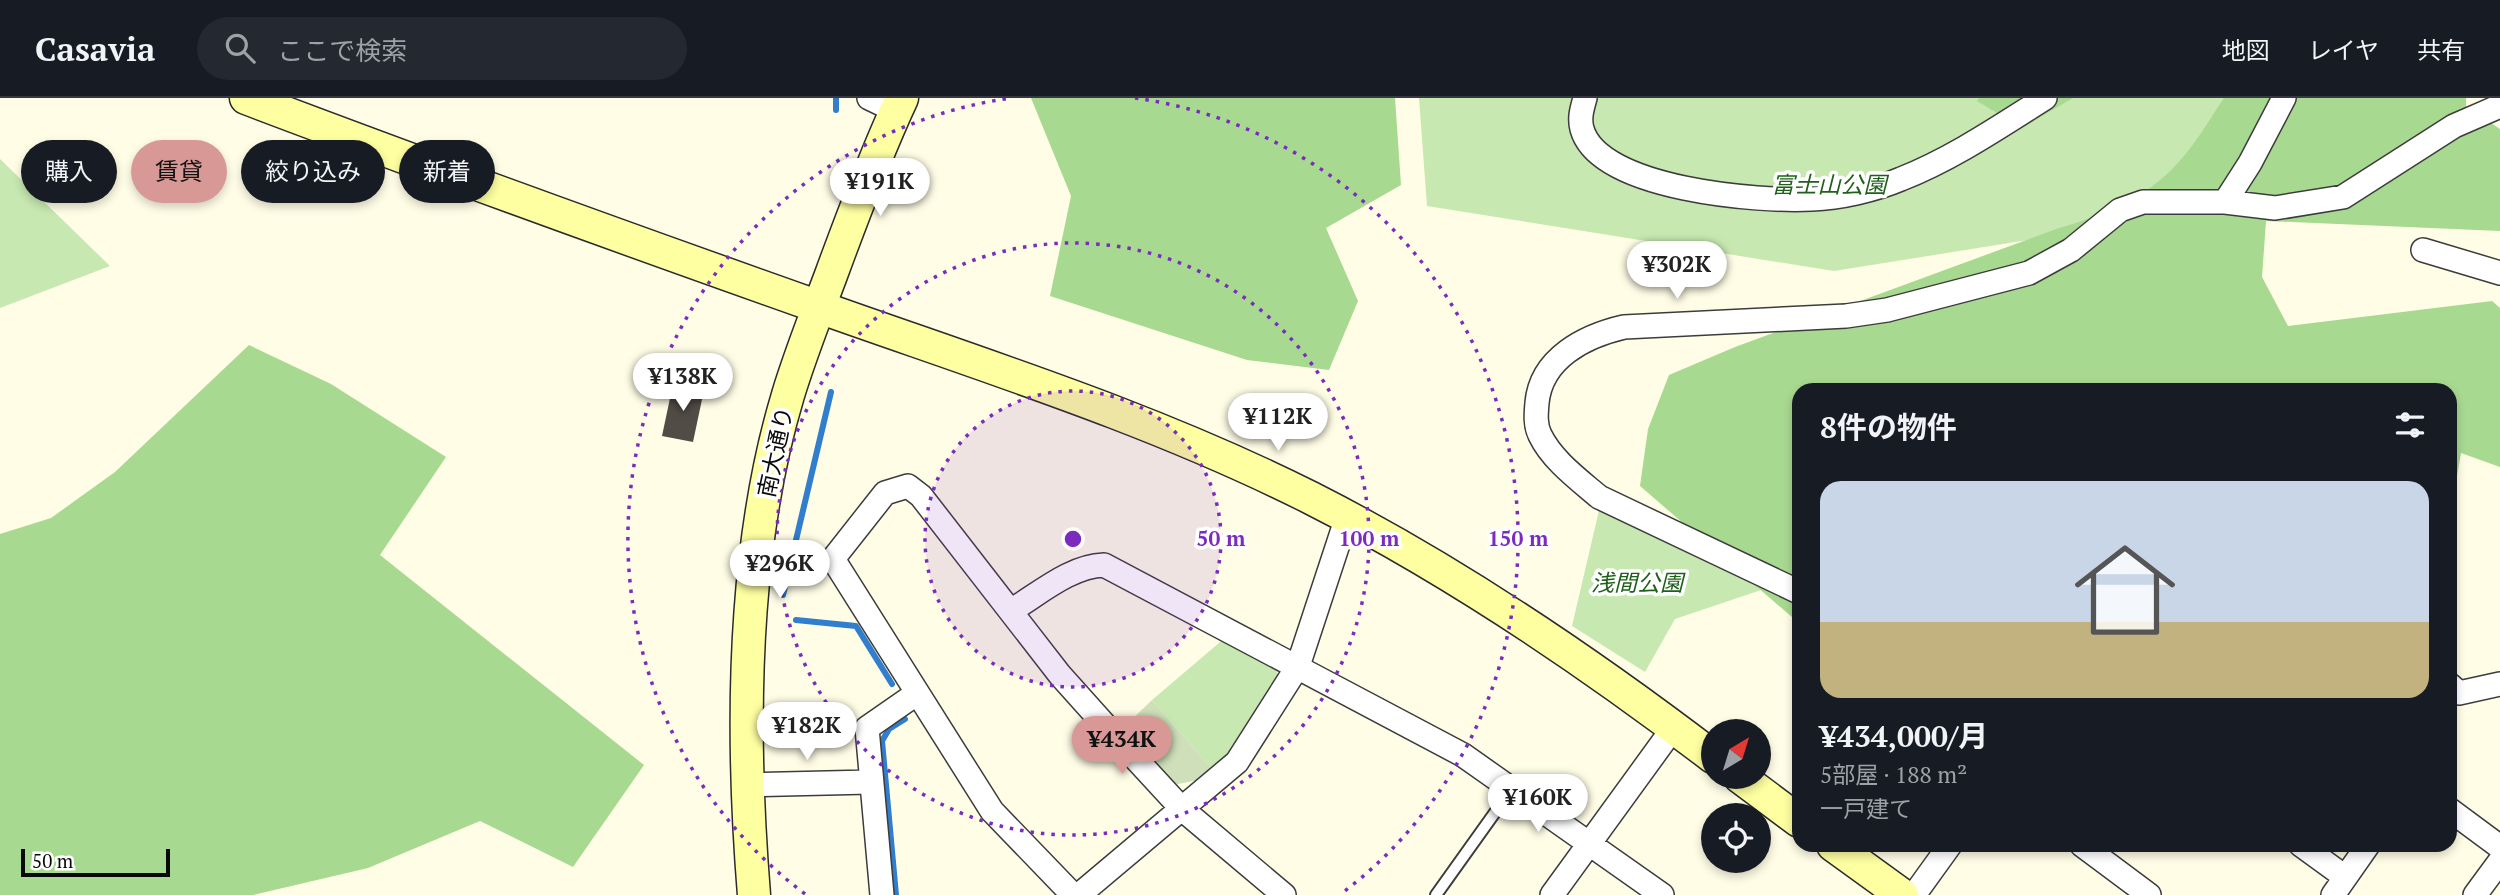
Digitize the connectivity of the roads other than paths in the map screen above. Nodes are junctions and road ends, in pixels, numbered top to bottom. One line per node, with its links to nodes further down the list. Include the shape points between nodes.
1 (246, 98): 10 (street)
2 (1585, 98): 3 (street, via 1582,131 1592,147 1622,169 1684,189 1751,199 1815,200 1900,180 1983,138)
3 (2045, 98)
4 (2284, 98): 7 (street)
5 (889, 102): 10 (street, 南大通り)
6 (2500, 106): 7 (street, via 2454,126 2343,197 2275,208)
7 (2225, 202): 12 (street, via 2143,202 2120,210 2071,250 2029,273 1887,310 1624,327 1597,333 1562,356 1545,376 1537,397 1538,432 1549,450 1599,497)
8 (2423, 250): 9 (street)
9 (2500, 272)
10 (819, 307): 11 (street, via 1109,407); 21 (street, 南大通り, via 787,396 764,504 748,664)
11 (1347, 517): 14 (street); 18 (street, via 1455,577)
12 (1792, 589)
13 (1012, 610): 14 (street, via 1070,574 1090,565 1104,565); 17 (street, via 921,496 908,486 885,493 833,559); 24 (street, via 1060,675)
14 (1298, 666): 23 (street, via 1463,755); 24 (street, via 1237,762)
15 (2500, 684): 16 (street)
16 (2457, 691)
17 (916, 694): 20 (street, via 867,727); 38 (street, via 992,811)
18 (1674, 727): 19 (street); 27 (street)
19 (1701, 748)
20 (870, 782): 21 (street); 37 (street)
21 (745, 785): 36 (street, 南大通り)
22 (1756, 789): 26 (street)
23 (1511, 790): 27 (street); 41 (lane)
24 (1182, 809): 39 (street); 40 (street)
25 (2457, 815): 28 (street)
26 (1792, 816)
27 (1589, 842): 42 (street); 43 (street)
28 (2500, 847)
29 (1843, 852): 44 (street)
30 (1946, 852): 45 (street)
31 (2091, 852): 46 (street)
32 (2307, 852): 35 (street)
33 (2363, 852): 35 (street)
34 (2500, 861): 47 (street)
35 (2339, 886)
36 (754, 895)
37 (882, 895)
38 (1073, 895)
39 (1079, 895)
40 (1284, 895)
41 (1436, 895)
42 (1552, 895)
43 (1662, 895)
44 (1902, 895)
45 (1914, 895)
46 (2149, 895)
47 (2475, 895)

